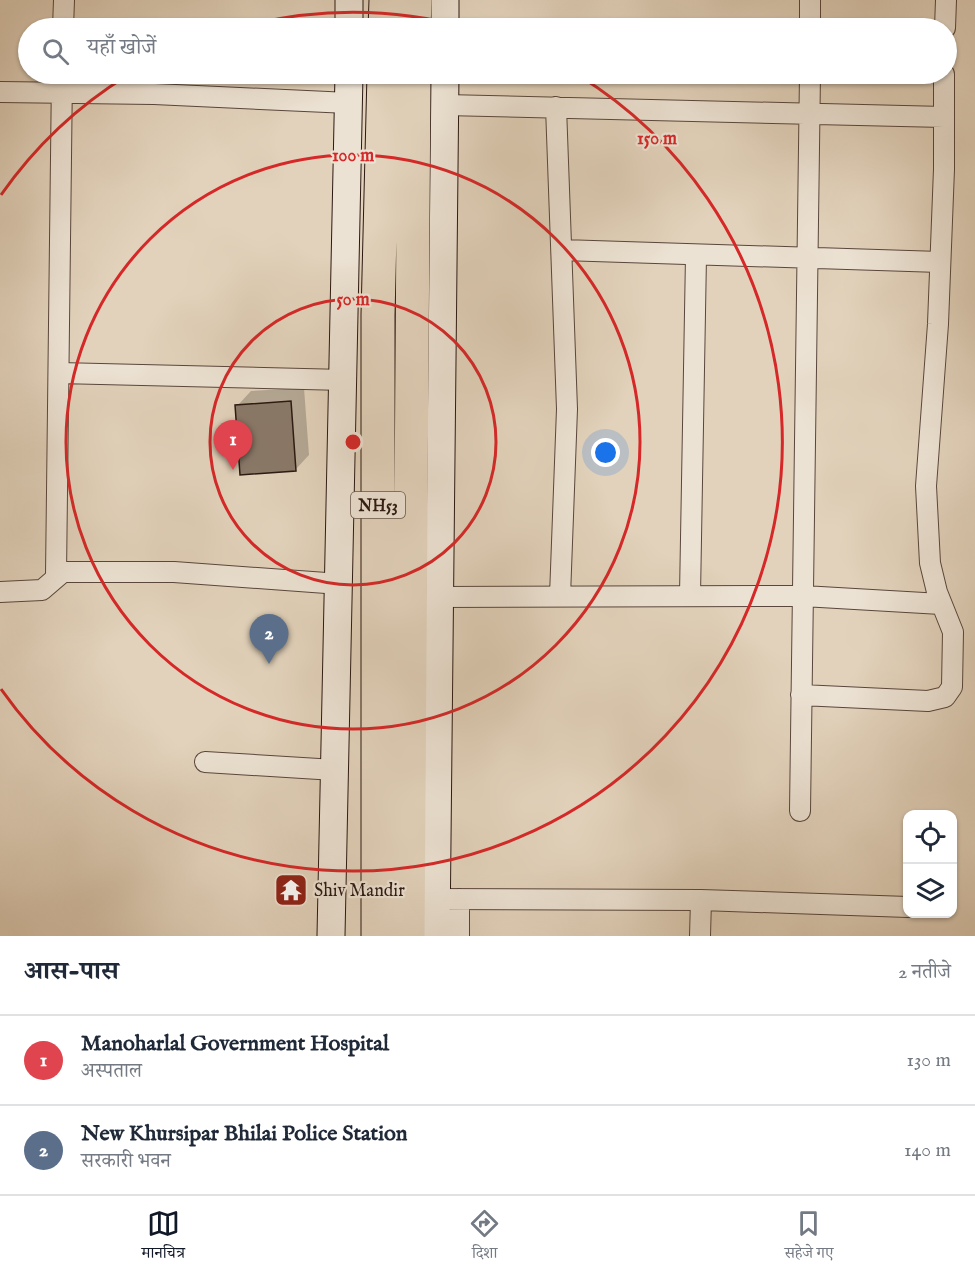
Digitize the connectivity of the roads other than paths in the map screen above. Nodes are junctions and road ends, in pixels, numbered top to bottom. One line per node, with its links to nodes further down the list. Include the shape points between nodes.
1 (64, 0): 6 (street)
2 (349, 0): 7 (street)
3 (810, 0): 10 (street)
4 (946, 0): 11 (street)
5 (415, 6): 8 (highway); 9 (street)
6 (63, 18)
7 (349, 18)
8 (399, 18)
9 (431, 18)
10 (810, 18)
11 (945, 18)
12 (56, 84): 21 (street)
13 (62, 84): 31 (street)
14 (76, 84): 22 (street)
15 (349, 84): 22 (street)
16 (384, 84): 49 (highway, NH53, via 378,315)
17 (414, 84): 50 (highway, NH53)
18 (445, 84): 23 (street)
19 (810, 84): 25 (street)
20 (944, 84): 26 (street)
21 (0, 93)
22 (349, 103): 32 (street)
23 (445, 105): 24 (street); 39 (street)
24 (556, 107): 25 (street); 27 (street)
25 (810, 112): 26 (street); 29 (street)
26 (944, 117): 30 (street)
27 (562, 250): 28 (street); 36 (street, via 567,409)
28 (696, 256): 29 (street); 37 (street)
29 (809, 258): 30 (street); 38 (street)
30 (940, 262): 40 (street, via 926,486 930,563)
31 (59, 373): 32 (street); 33 (street)
32 (344, 380): 34 (street)
33 (56, 575): 34 (street, via 174,572); 35 (street, via 42,590)
34 (340, 584): 43 (street)
35 (0, 592)
36 (560, 596): 37 (street); 39 (street)
37 (690, 596): 38 (street)
38 (803, 596): 40 (street); 41 (street)
39 (441, 597): 45 (street)
40 (941, 604): 41 (street, via 953,632 952,687 945,697 928,701)
41 (801, 695): 44 (street)
42 (205, 762): 43 (street)
43 (336, 770): 48 (street)
44 (800, 811)
45 (448, 899): 46 (street); 51 (street); 52 (street)
46 (701, 900): 47 (street); 53 (street)
47 (903, 907)
48 (331, 936)
49 (378, 936)
50 (408, 936)
51 (436, 936)
52 (459, 936)
53 (700, 936)

